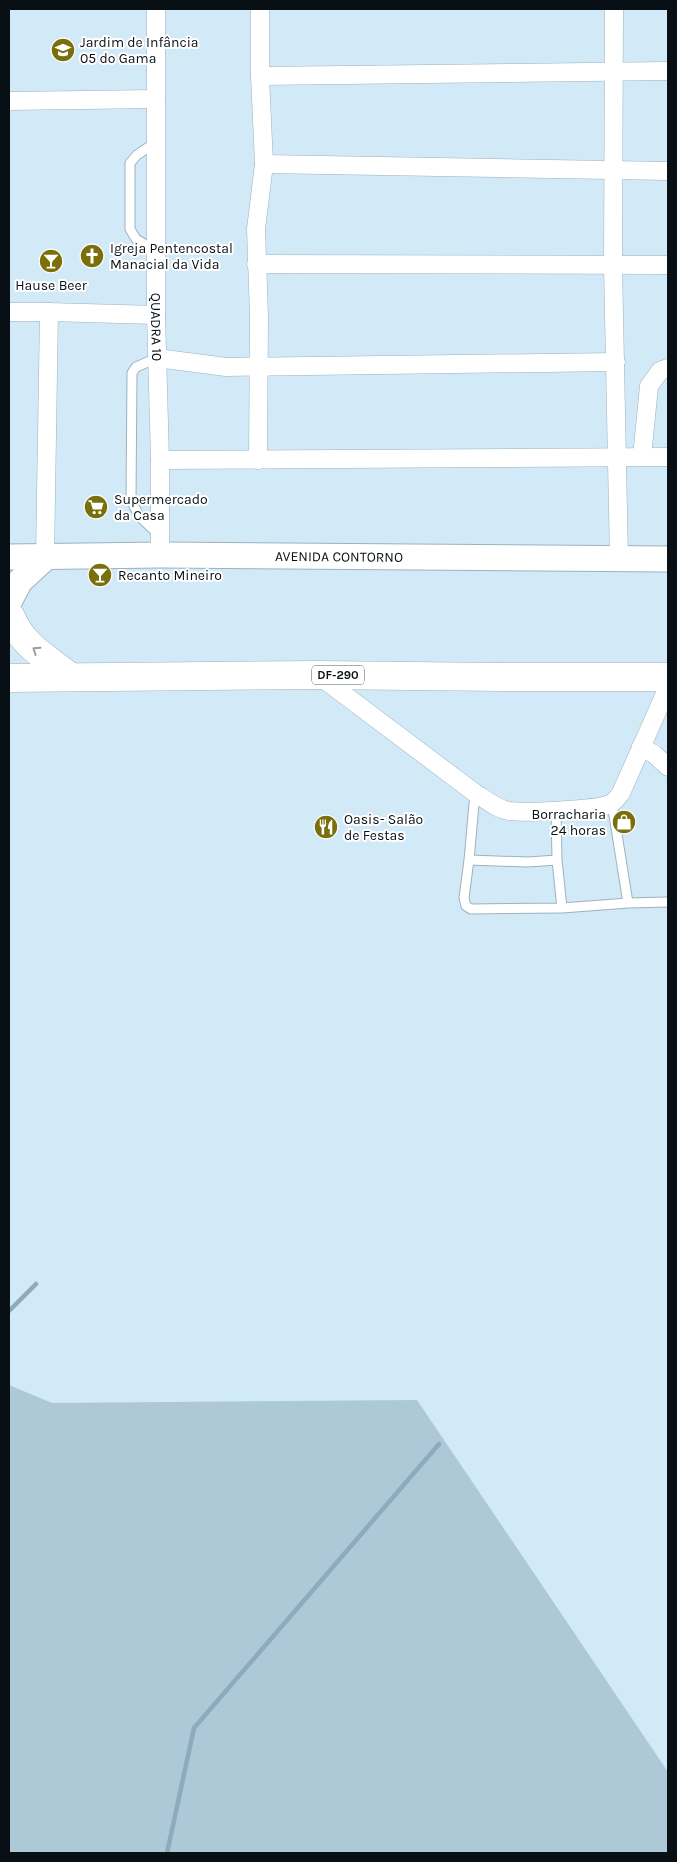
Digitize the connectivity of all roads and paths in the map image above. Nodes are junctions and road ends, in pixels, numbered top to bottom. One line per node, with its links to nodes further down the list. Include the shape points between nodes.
1 (156, 9): 7 (street, QUADRA 10)
2 (260, 9): 6 (street)
3 (614, 9): 4 (street)
4 (614, 71): 5 (street); 6 (street); 11 (street)
5 (668, 71)
6 (260, 76): 10 (street)
7 (156, 99): 8 (street); 9 (street, QUADRA 10)
8 (9, 101)
9 (156, 142): 13 (street, QUADRA 10); 13 (lane, via 130,163 130,229 136,239)
10 (264, 164): 11 (street); 14 (street, via 256,229)
11 (614, 170): 12 (street); 15 (street)
12 (668, 171)
13 (156, 251): 19 (street, QUADRA 10)
14 (256, 264): 15 (street); 22 (street)
15 (614, 265): 16 (street); 21 (street)
16 (668, 265)
17 (9, 312): 18 (street)
18 (49, 312): 19 (street); 31 (street)
19 (156, 315): 20 (street, QUADRA 10)
20 (157, 358): 22 (street, via 226,367); 27 (street, QUADRA 10); 29 (lane, via 132,373 130,500)
21 (616, 362): 22 (street); 24 (street)
22 (259, 366): 28 (street)
23 (668, 368): 25 (street, via 660,371 649,386)
24 (618, 457): 25 (street); 28 (street); 33 (street)
25 (642, 457): 26 (street)
26 (668, 457)
27 (160, 460): 28 (street); 29 (street, QUADRA 10)
28 (258, 460)
29 (160, 546): 31 (street, AVENIDA CONTORNO); 33 (street, AVENIDA CONTORNO)
30 (9, 557): 31 (street, AVENIDA CONTORNO)
31 (45, 558): 34 (street, via 20,581)
32 (668, 559): 33 (street, AVENIDA CONTORNO)
33 (620, 560)
34 (10, 611): 36 (highway, one-way to 34, via 28,644 17,631)
35 (318, 675): 36 (highway, DF-290); 37 (highway, DF-290); 42 (street)
36 (69, 676): 38 (highway, DF-290)
37 (668, 677)
38 (9, 678)
39 (668, 687): 40 (street)
40 (641, 747): 41 (street); 43 (street, via 621,793)
41 (668, 767)
42 (475, 793): 44 (street, via 508,811); 45 (lane)
43 (612, 803): 44 (street); 48 (lane)
44 (556, 810): 46 (lane)
45 (469, 860): 46 (lane); 49 (lane, via 464,898 466,906 471,909)
46 (557, 860): 49 (lane)
47 (668, 902): 48 (lane)
48 (628, 903): 49 (lane)
49 (562, 908)

